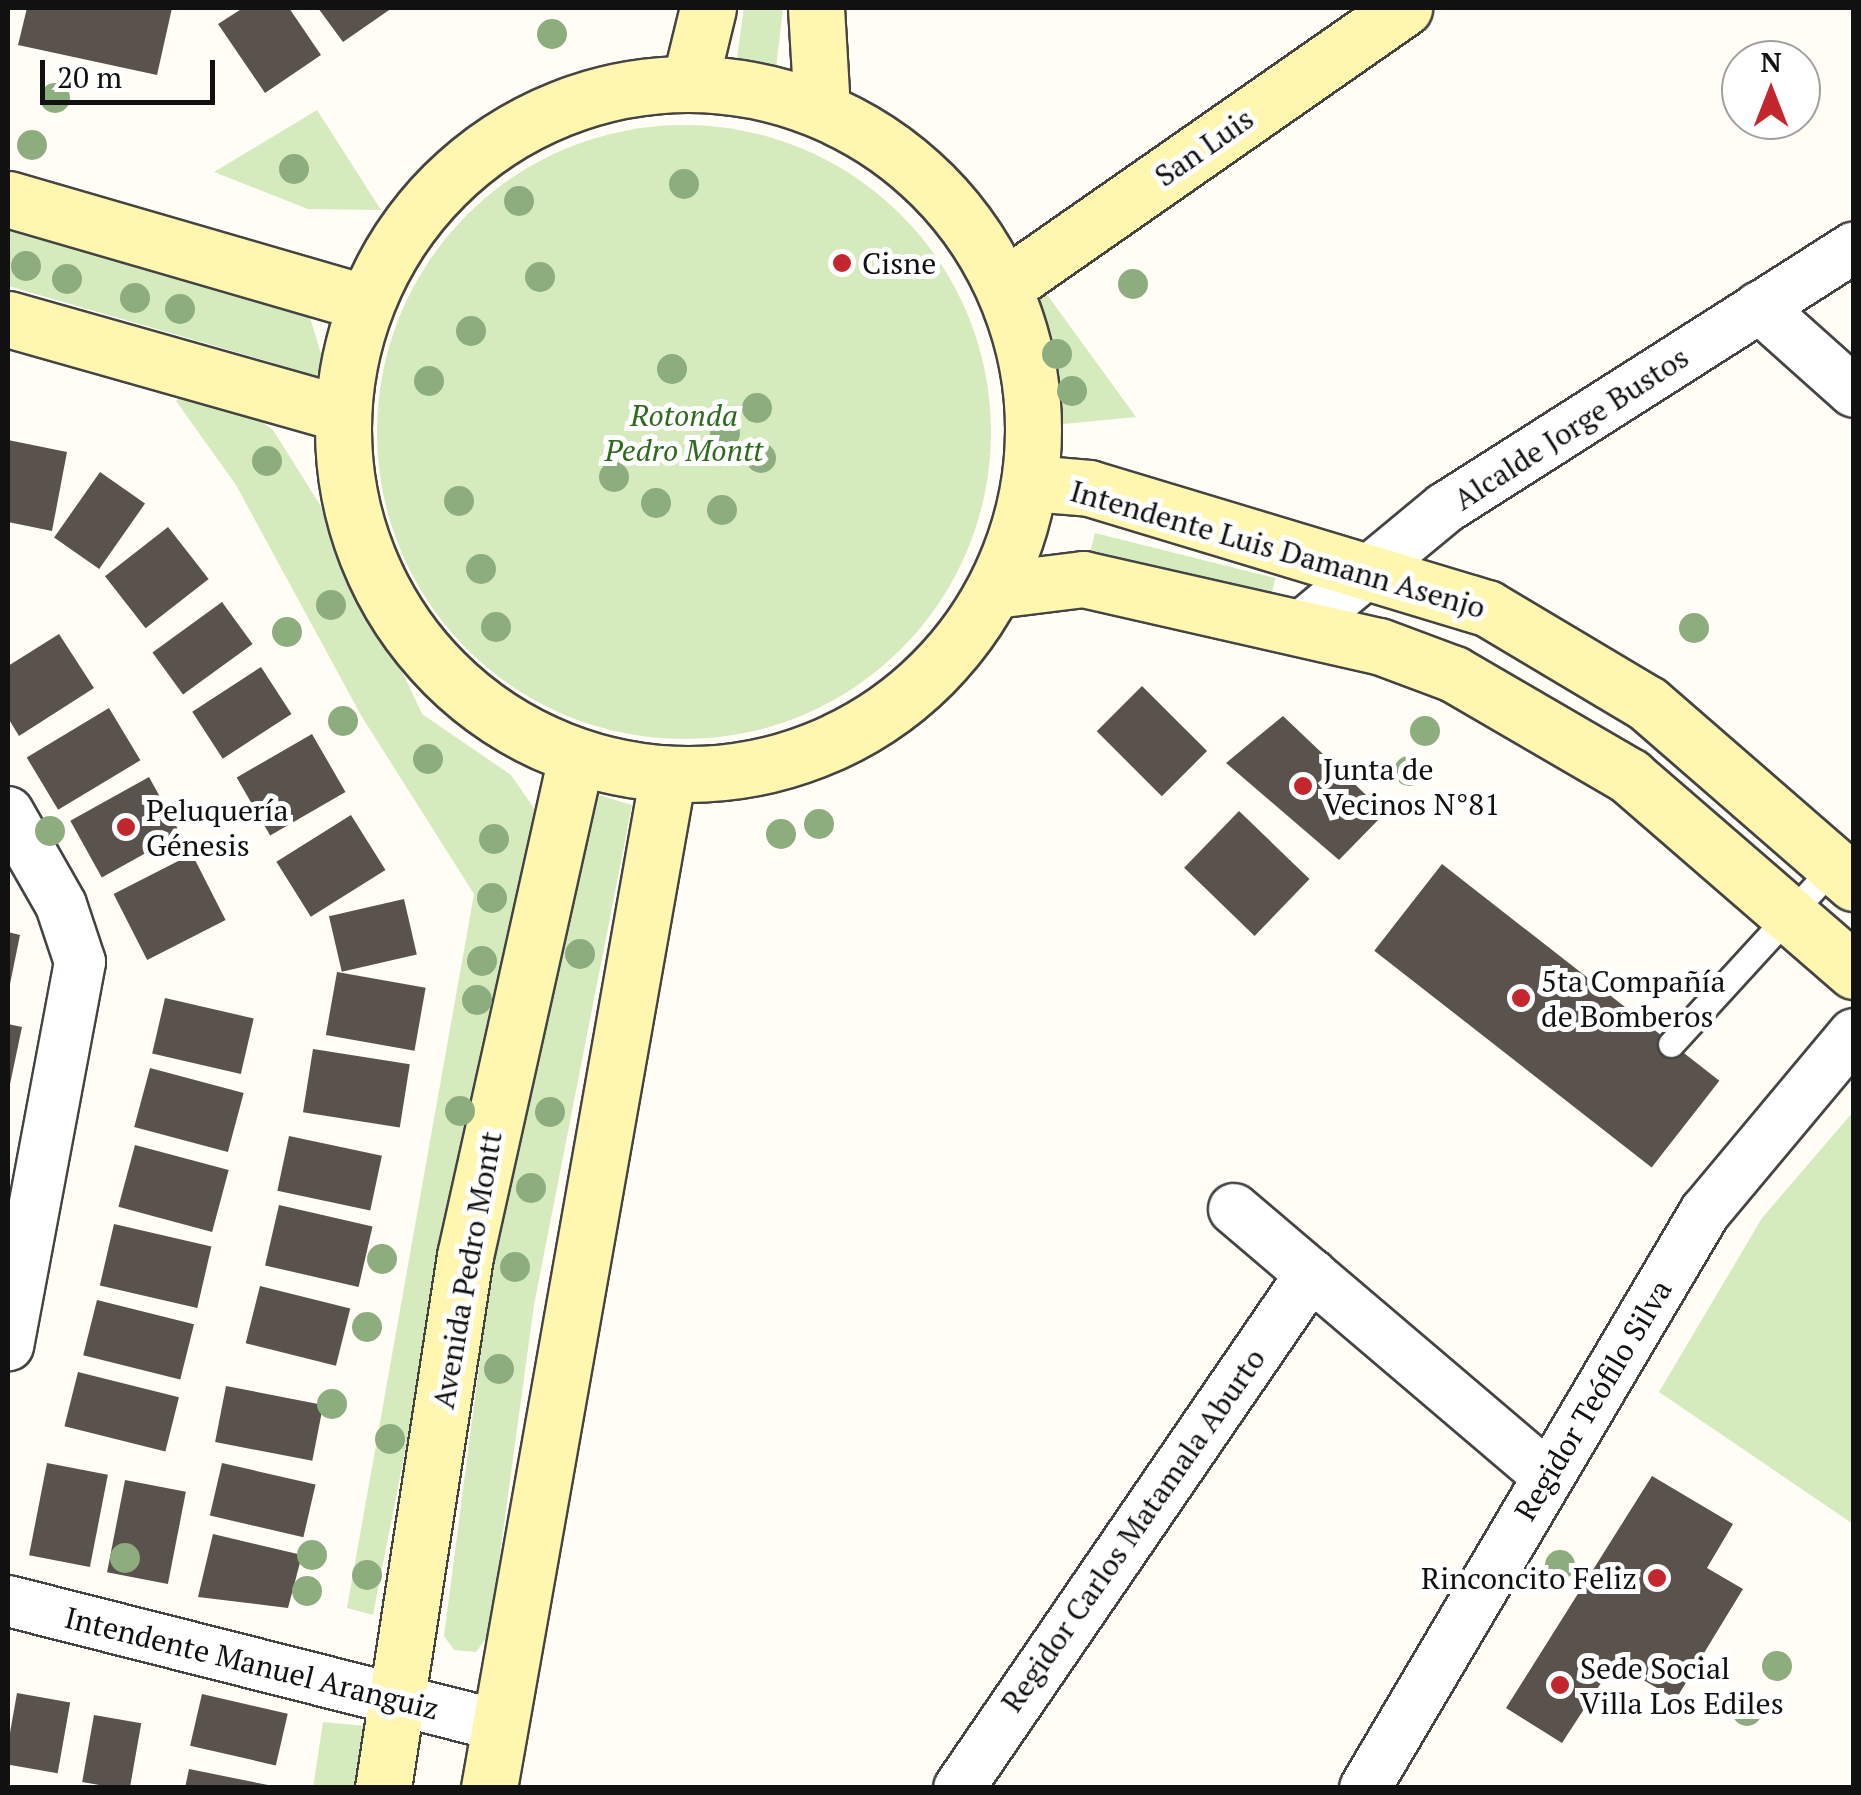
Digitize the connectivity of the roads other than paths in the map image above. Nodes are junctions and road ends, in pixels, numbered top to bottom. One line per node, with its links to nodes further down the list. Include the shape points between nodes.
1 (708, 8): 5 (main road)
2 (816, 8): 6 (main road)
3 (1404, 8): 4 (main road, San Luis)
4 (1356, 25): 9 (main road, San Luis)
5 (690, 82): 6 (main road); 10 (main road, via 591,96 501,136 426,201)
6 (822, 109): 9 (main road, via 930,181)
7 (8, 199): 10 (main road)
8 (1854, 248): 11 (street, Alcalde Jorge Bustos)
9 (1004, 287): 15 (main road, via 1032,383)
10 (363, 302): 14 (main road)
11 (1759, 308): 13 (street); 16 (street, Alcalde Jorge Bustos)
12 (8, 320): 14 (main road)
13 (1854, 392)
14 (340, 413): 19 (main road, via 348,502 378,585 428,659 483,706)
15 (1030, 483): 16 (main road, Intendente Luis Damann Asenjo, via 1089,488); 17 (main road)
16 (1362, 569): 18 (street, Alcalde Jorge Bustos); 21 (main road, Intendente Luis Damann Asenjo, via 1546,636 1648,704)
17 (995, 590): 18 (main road, via 1083,580); 20 (main road, via 959,645 858,730 734,772)
18 (1301, 627): 23 (main road, via 1379,646 1526,709 1629,776)
19 (576, 756): 20 (main road); 34 (main road, Avenida Pedro Montt, via 465,1256)
20 (668, 774): 35 (main road)
21 (1753, 796): 23 (lane); 24 (main road, Intendente Luis Damann Asenjo)
22 (8, 812): 31 (street, via 61,905 80,962)
23 (1714, 848): 25 (main road)
24 (1844, 874): 25 (lane)
25 (1790, 914): 26 (main road); 28 (lane)
26 (1854, 970)
27 (1854, 1034): 32 (street, Regidor Teófilo Silva, via 1705,1212)
28 (1670, 1044)
29 (1234, 1208): 30 (street)
30 (1311, 1274): 32 (street); 39 (street, Regidor Carlos Matamala Aburto)
31 (8, 1345)
32 (1548, 1476): 36 (street, Regidor Teófilo Silva)
33 (8, 1601): 34 (street, Intendente Manuel Aranguiz)
34 (396, 1700): 35 (street, Intendente Manuel Aranguiz); 37 (main road, Avenida Pedro Montt)
35 (497, 1726): 38 (main road)
36 (1375, 1784)
37 (383, 1788)
38 (489, 1788)
39 (959, 1788)

